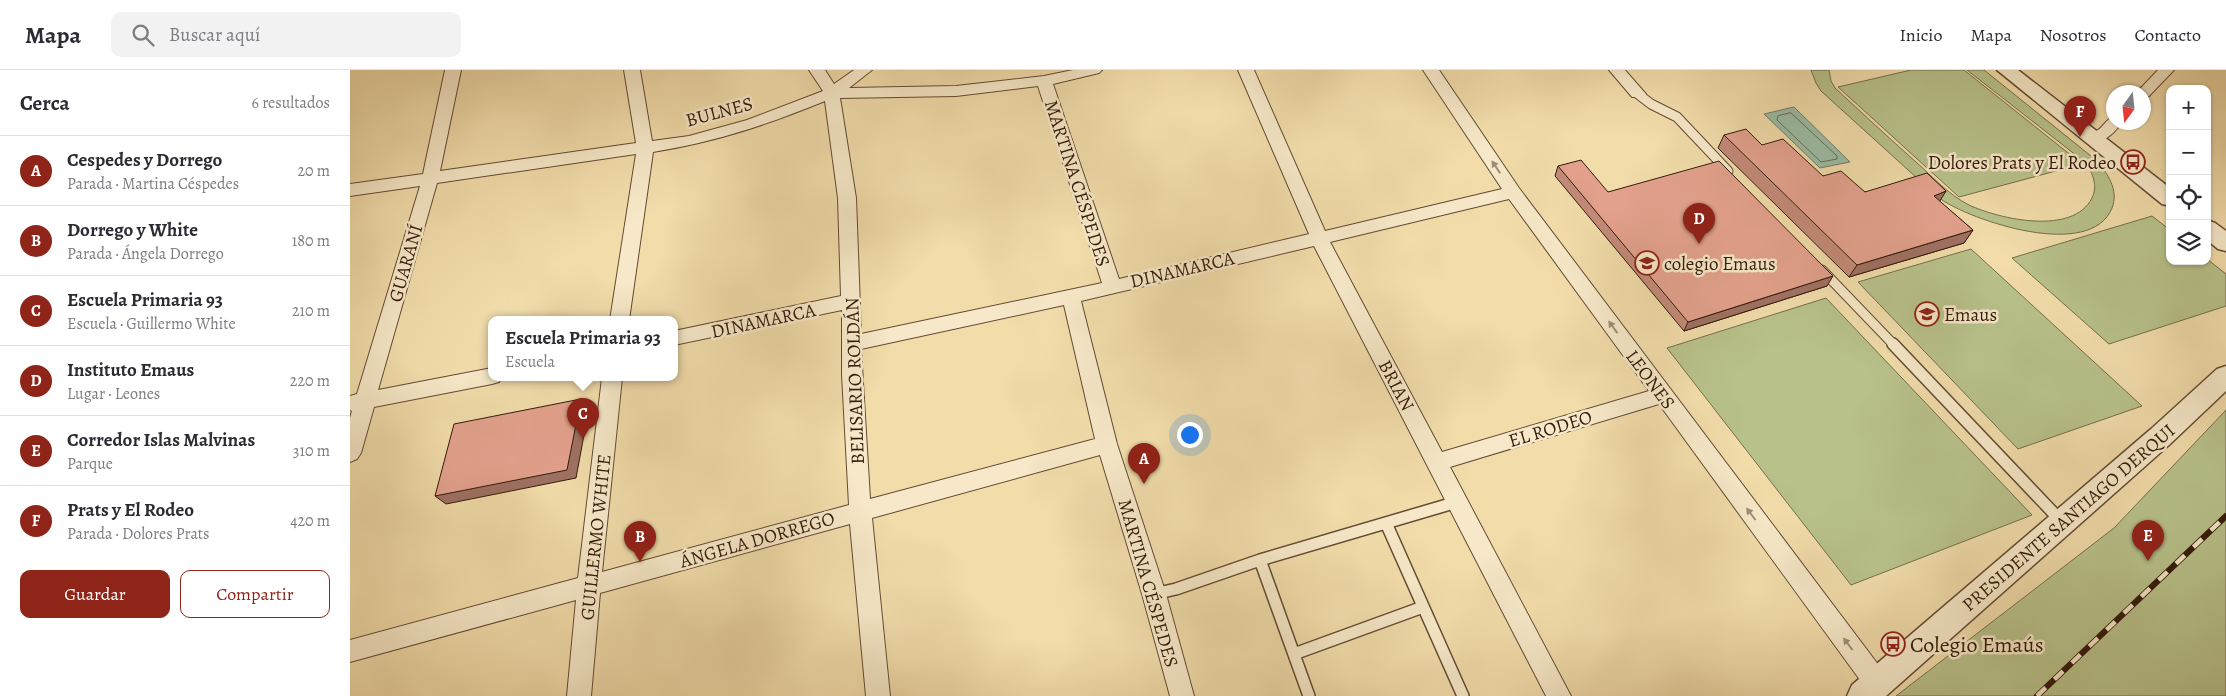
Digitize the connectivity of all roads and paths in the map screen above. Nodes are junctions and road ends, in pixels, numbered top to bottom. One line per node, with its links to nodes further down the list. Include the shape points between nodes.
1 (453, 70): 19 (street, GUARANÍ)
2 (632, 70): 17 (street)
3 (817, 70): 13 (street, BELISARIO ROLDÁN)
4 (864, 70): 13 (street)
5 (1094, 70): 11 (street, BULNES)
6 (1246, 70): 24 (street, BRIAN)
7 (1431, 70): 21 (street, LEONES, one-way to 7)
8 (1617, 70): 14 (street)
9 (2006, 70): 16 (street)
10 (2166, 70): 12 (street)
11 (1044, 81): 13 (street, BULNES, via 956,91); 27 (street, MARTINA CÉSPEDES)
12 (2151, 86)
13 (832, 93): 17 (street, BULNES, via 732,130); 29 (street, BELISARIO ROLDÁN, via 846,198)
14 (1638, 94): 18 (lane, via 1677,117)
15 (2107, 130): 16 (street)
16 (2092, 138): 22 (street)
17 (645, 148): 19 (street, BULNES); 30 (street)
18 (1732, 175)
19 (430, 179): 20 (street, BULNES); 37 (street, GUARANÍ)
20 (350, 190)
21 (1513, 192): 24 (street, DINAMARCA); 36 (street, LEONES, one-way to 21)
22 (2166, 196)
23 (2211, 231): 25 (street)
24 (1319, 238): 27 (street, DINAMARCA); 40 (street, BRIAN)
25 (2226, 243)
26 (1814, 262): 43 (lane)
27 (1112, 286): 28 (street, DINAMARCA)
28 (1071, 297): 32 (street, DINAMARCA); 38 (street, MARTINA CÉSPEDES)
29 (851, 301): 31 (street, DINAMARCA); 32 (street, BELISARIO ROLDÁN)
30 (621, 316)
31 (678, 337)
32 (851, 344): 42 (street, BELISARIO ROLDÁN)
33 (2226, 376): 43 (street, PRESIDENTE SANTIAGO DERQUI)
34 (488, 377): 37 (street)
35 (612, 381): 46 (street, GUILLERMO WHITE)
36 (1663, 395): 40 (street, EL RODEO); 51 (street, LEONES, one-way to 36)
37 (357, 402): 39 (street, GUARANÍ)
38 (1107, 444): 42 (street, ÁNGELA DORREGO); 47 (street, MARTINA CÉSPEDES)
39 (350, 453)
40 (1438, 462): 41 (street, BRIAN)
41 (1457, 502): 44 (lane); 57 (street, BRIAN)
42 (860, 511): 46 (street, ÁNGELA DORREGO); 53 (street, BELISARIO ROLDÁN)
43 (2063, 522): 51 (street, PRESIDENTE SANTIAGO DERQUI)
44 (1386, 523): 45 (lane); 48 (lane)
45 (1260, 560): 47 (lane); 50 (lane)
46 (589, 586): 49 (street, ÁNGELA DORREGO); 52 (street, GUILLERMO WHITE)
47 (1154, 594): 54 (street, MARTINA CÉSPEDES)
48 (1423, 607): 50 (lane); 56 (lane)
49 (350, 651)
50 (1294, 654): 55 (lane)
51 (1870, 690)
52 (579, 696)
53 (878, 696)
54 (1182, 696)
55 (1309, 696)
56 (1463, 696)
57 (1558, 696)

